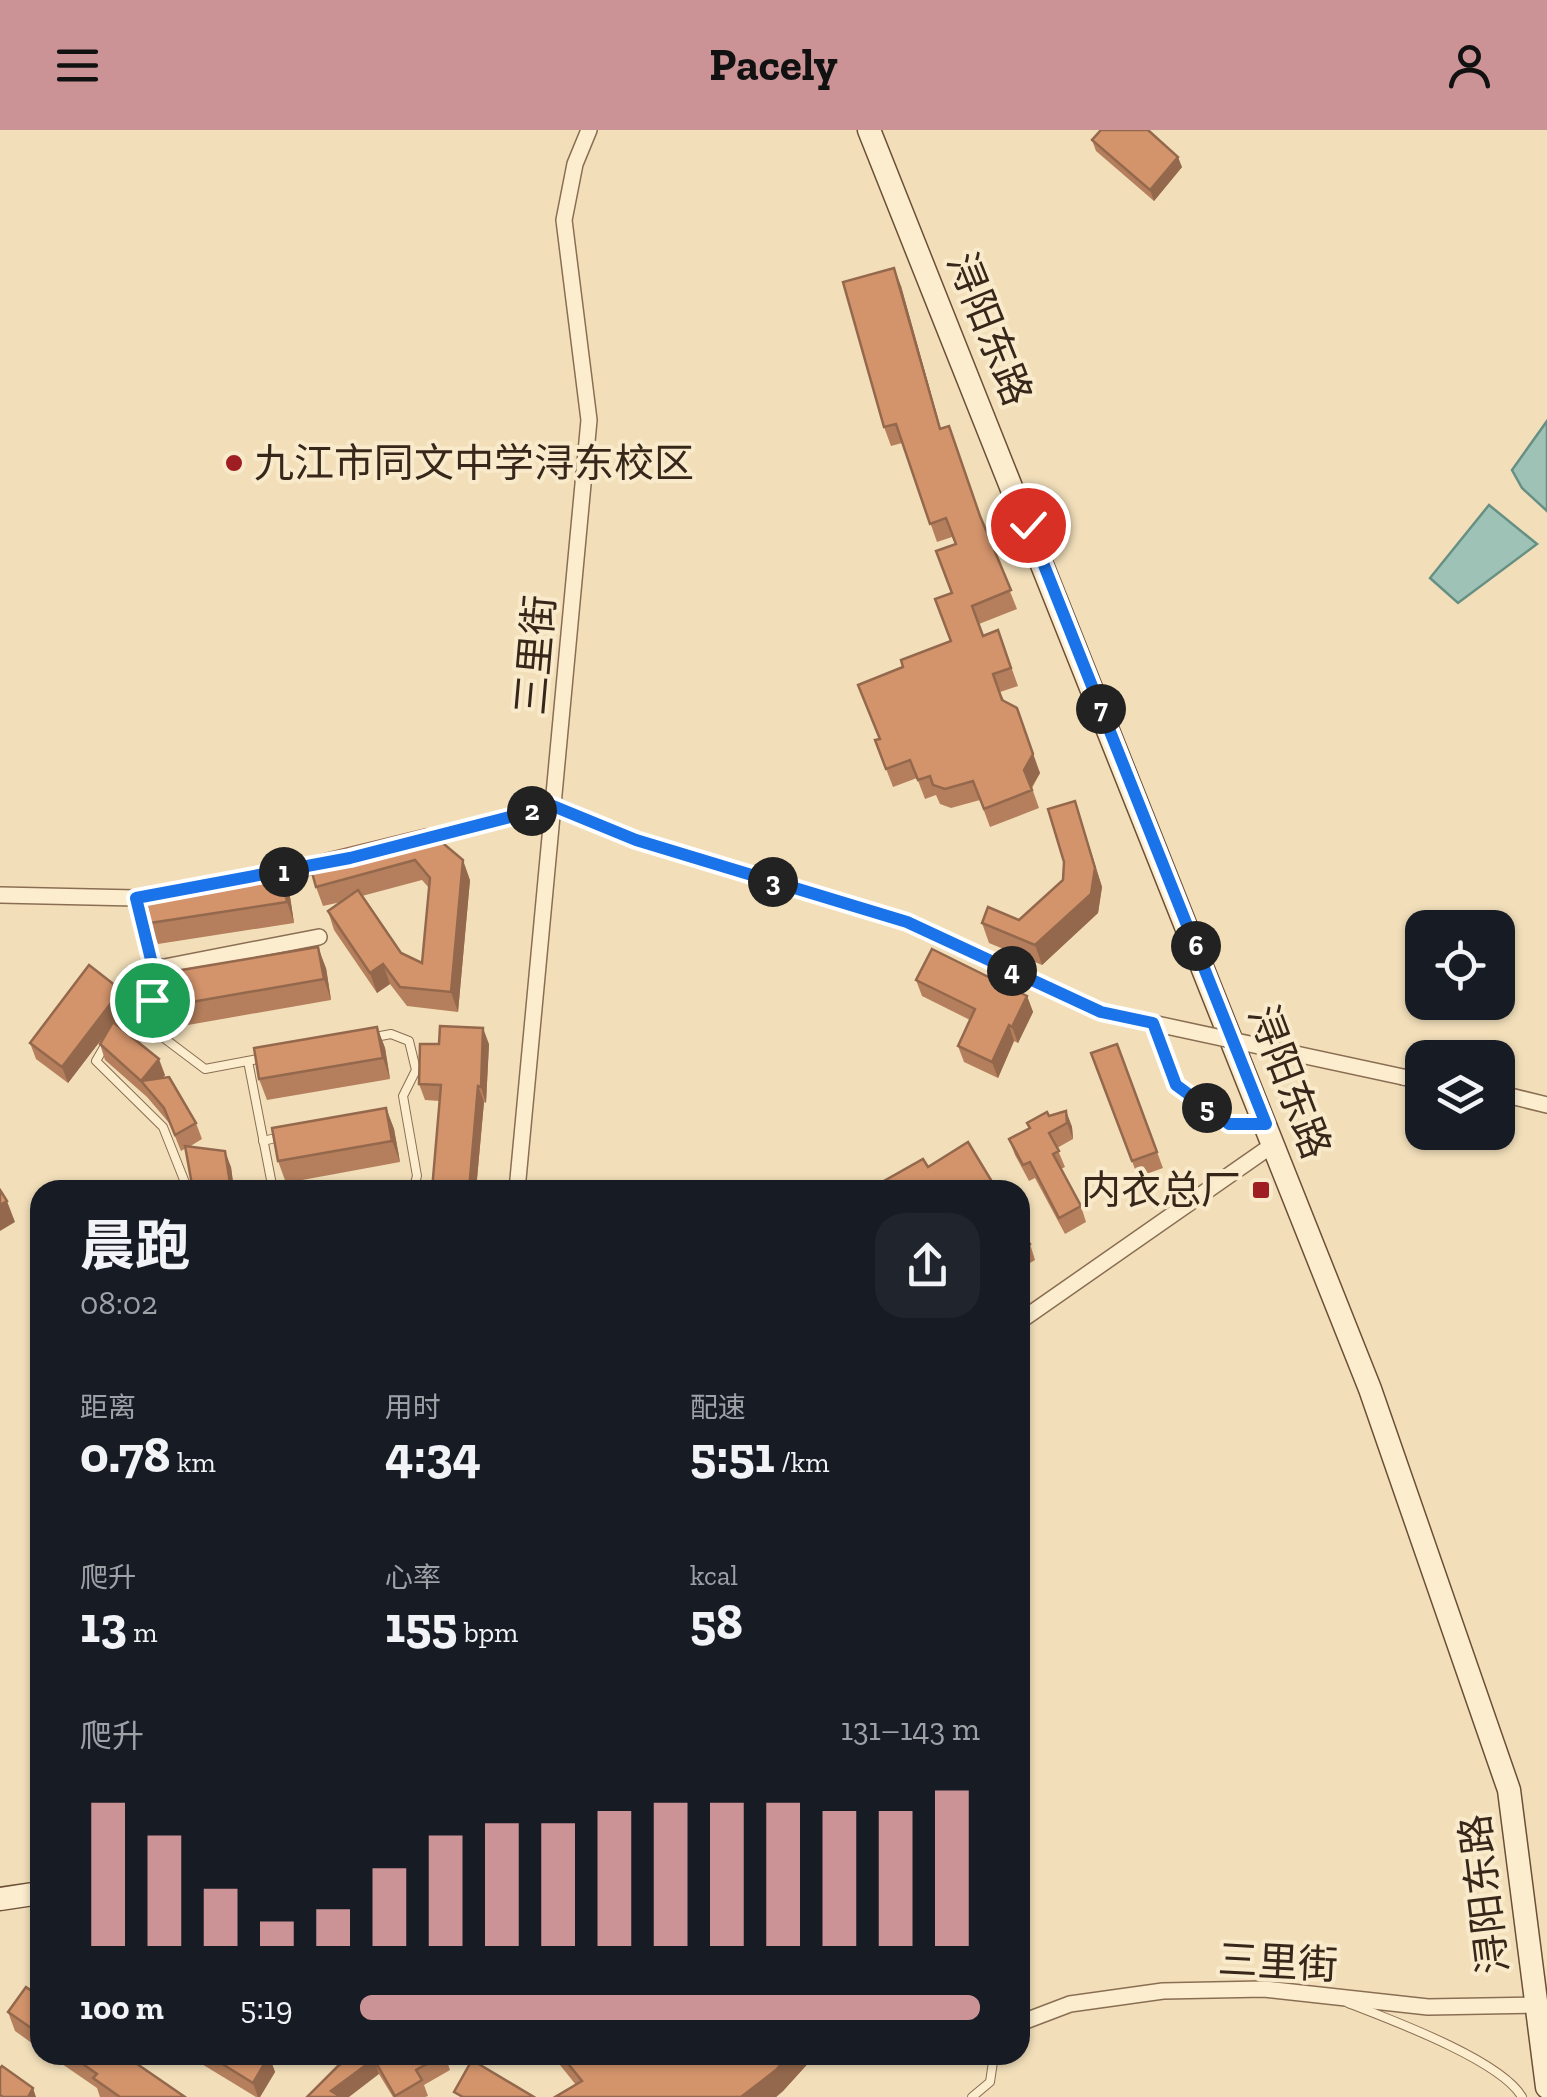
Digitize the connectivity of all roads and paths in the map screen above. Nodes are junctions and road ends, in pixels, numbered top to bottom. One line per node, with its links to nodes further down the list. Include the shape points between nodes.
1 (589, 130): 3 (street, 三里街, via 564,220 590,420)
2 (870, 130): 23 (main road, 浔阳东路)
3 (553, 806): 4 (street); 13 (street, bridge, via 636,840 907,922 1101,1012); 28 (street, 三里街)
4 (405, 844)
5 (350, 858): 6 (street)
6 (242, 880)
7 (181, 890): 9 (street)
8 (0, 895): 9 (street)
9 (136, 898): 11 (lane)
10 (319, 937): 11 (street)
11 (154, 969): 12 (lane, via 157,984)
12 (140, 1020): 16 (lane, via 205,1069); 25 (lane, via 114,1032 96,1061 163,1126)
13 (1153, 1023): 17 (street, bridge); 23 (path, via 1176,1085 1229,1124)
14 (355, 1041): 20 (lane, via 391,1034 409,1042 416,1070 402,1096)
15 (266, 1058): 16 (lane)
16 (248, 1061): 24 (lane)
17 (1405, 1077)
18 (1515, 1097): 19 (street)
19 (1547, 1104)
20 (405, 1110): 21 (lane); 27 (lane)
21 (388, 1114)
22 (298, 1133): 24 (lane)
23 (1270, 1134): 29 (street); 33 (main road, 浔阳东路, via 1370,1389 1509,1790)
24 (262, 1141): 26 (lane)
25 (184, 1180)
26 (271, 1180)
27 (416, 1180)
28 (519, 1180)
29 (1030, 1314)
30 (30, 1894): 31 (main road)
31 (0, 1899)
32 (1330, 1996): 33 (street, 三里街, via 1428,2008); 34 (street, 三里街, via 1163,1990 1070,2004); 38 (lane, via 1444,2044 1504,2077)
33 (1541, 2005): 36 (main road, 浔阳东路)
34 (1030, 2018)
35 (993, 2065): 37 (lane, via 990,2082)
36 (1547, 2087)
37 (972, 2097)
38 (1522, 2097)

